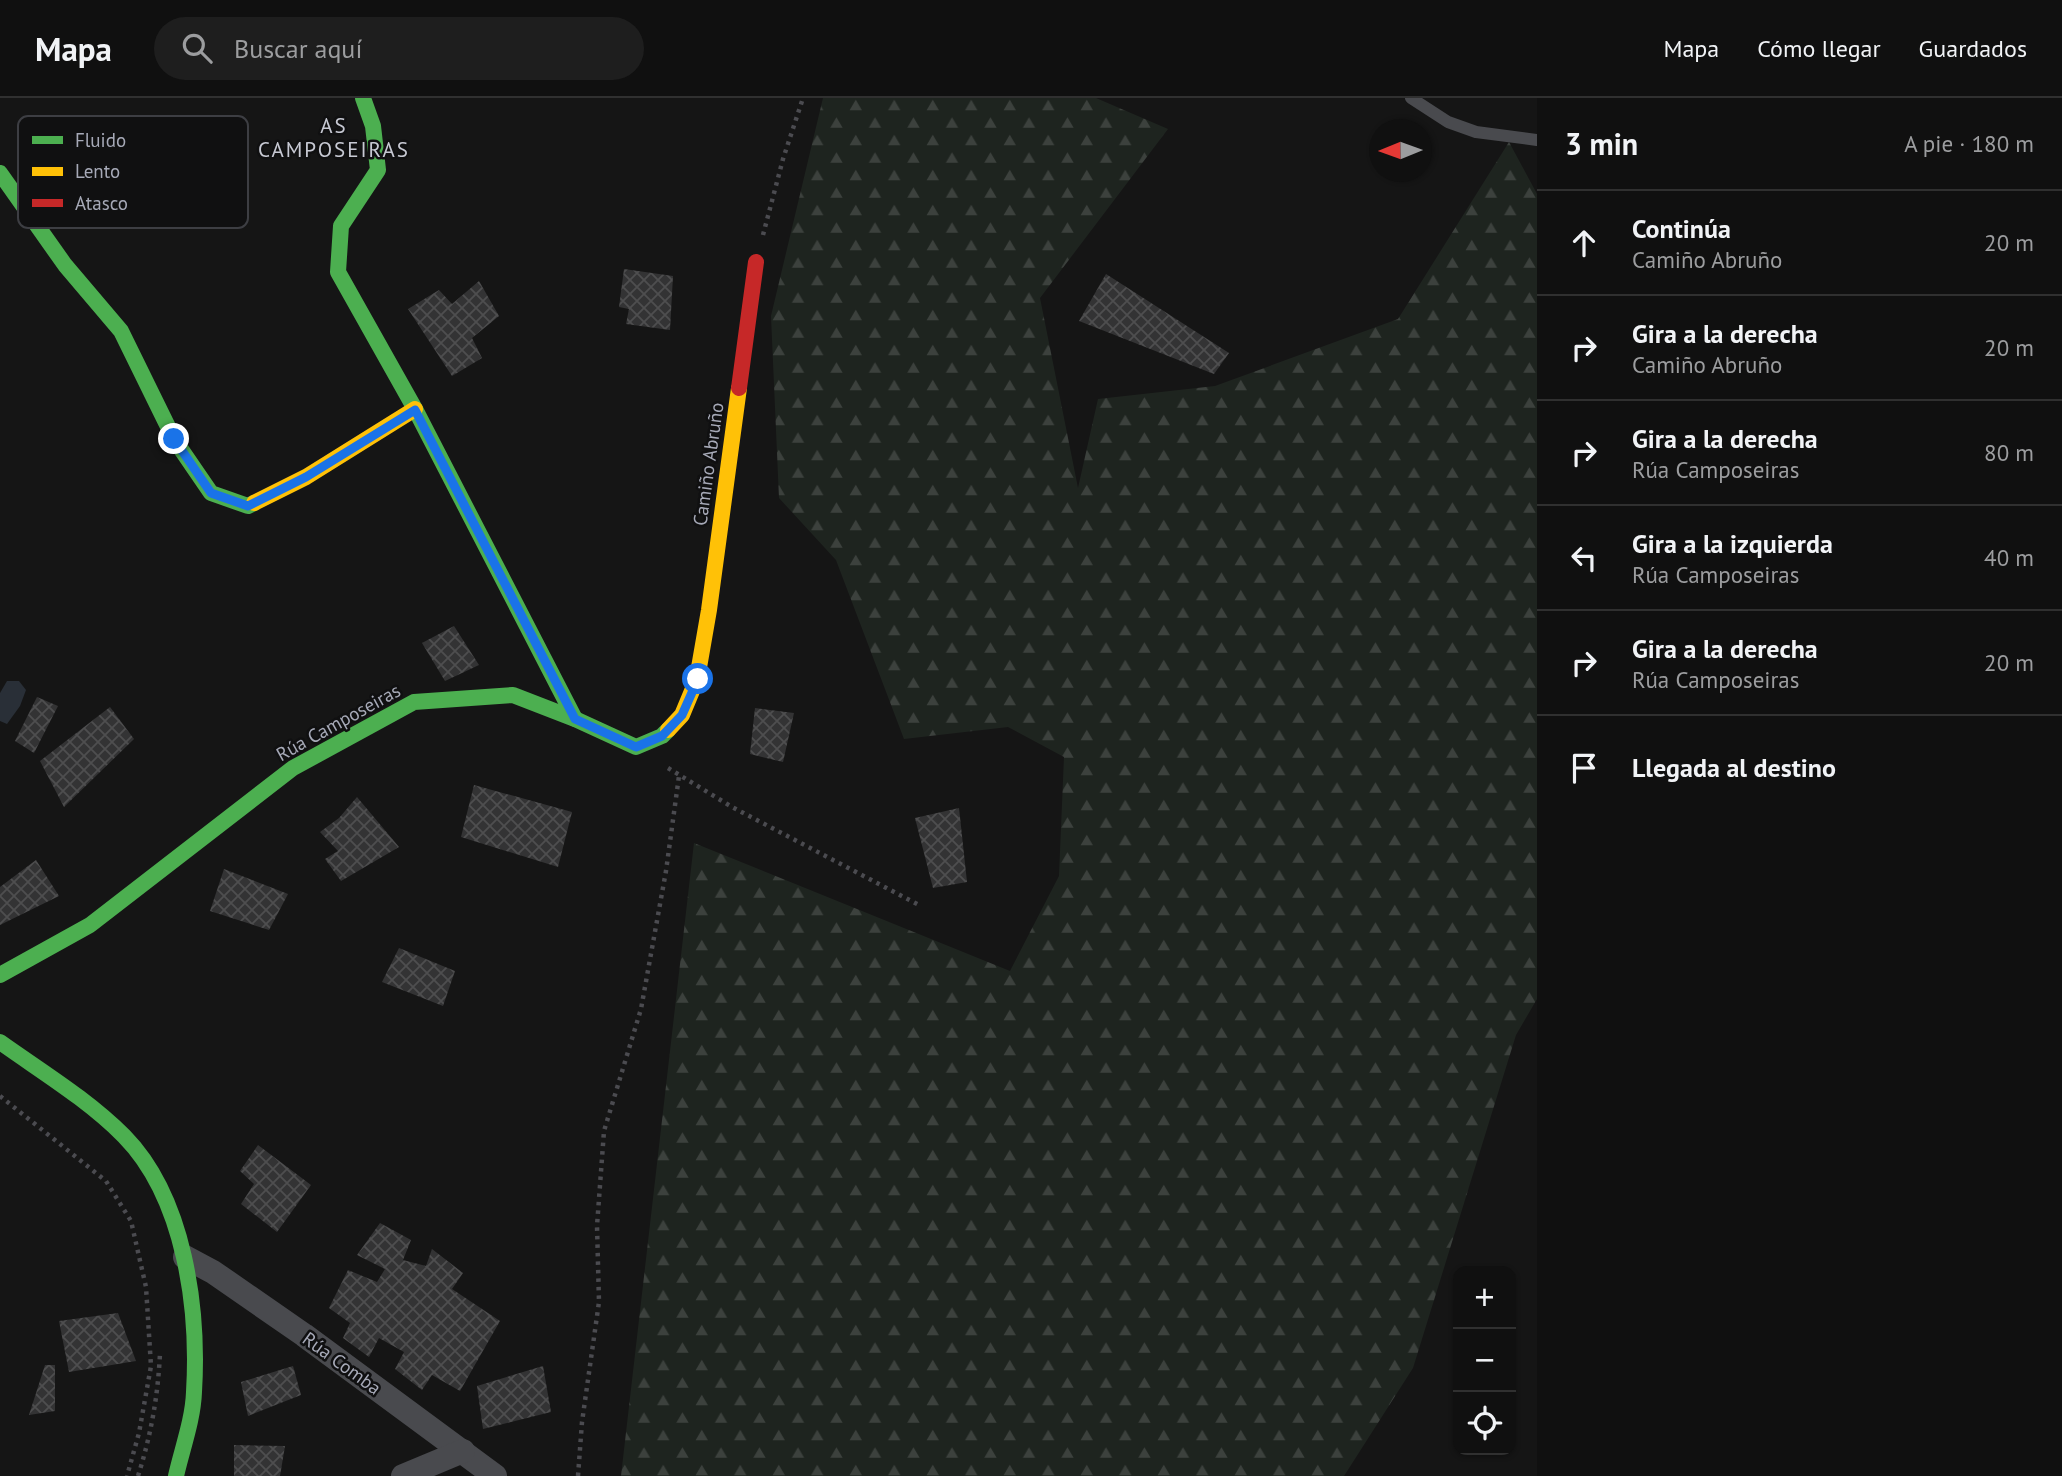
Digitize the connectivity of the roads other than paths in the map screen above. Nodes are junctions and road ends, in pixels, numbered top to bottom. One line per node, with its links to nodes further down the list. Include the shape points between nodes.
1 (363, 98): 8 (street, via 373,126 378,170 341,226 338,272)
2 (1411, 98): 3 (lane, via 1448,122 1476,132)
3 (1537, 141)
4 (0, 173): 5 (street)
5 (18, 198)
6 (39, 228): 8 (street, via 121,331 174,439 211,493 248,506 306,477)
7 (756, 262): 9 (street, Camiño Abruño, via 698,679 682,715 662,736 636,747)
8 (415, 410): 9 (street)
9 (575, 719): 10 (street, Rúa Camposeiras, via 513,695 414,702 293,768 90,925)
10 (0, 975)
11 (0, 1042): 12 (street, via 88,1104 125,1137 150,1171)
12 (185, 1257): 13 (street, Rúa Comba, via 304,1335); 14 (street, via 194,1334 194,1395)
13 (463, 1451): 15 (street); 16 (street, Rúa Comba)
14 (176, 1476)
15 (403, 1476)
16 (495, 1476)

